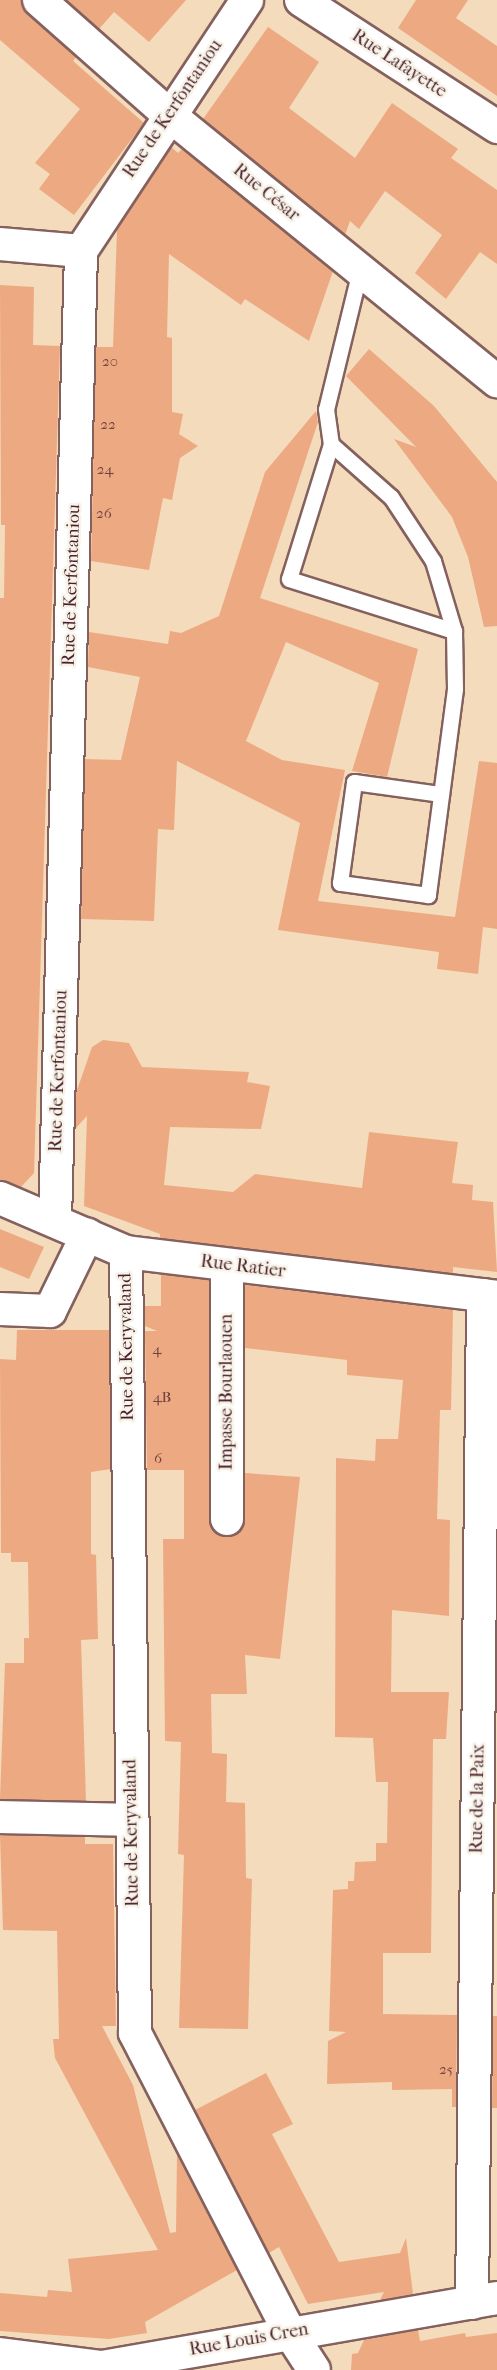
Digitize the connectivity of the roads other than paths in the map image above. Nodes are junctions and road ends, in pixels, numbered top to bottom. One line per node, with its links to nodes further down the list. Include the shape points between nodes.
1 (39, 0): 4 (street, Rue César)
2 (246, 0): 4 (street, Rue de Kerfontaniou)
3 (301, 0): 5 (street, Rue Lafayette)
4 (168, 114): 7 (street, Rue de Kerfontaniou); 8 (street, Rue César)
5 (497, 127)
6 (0, 244): 7 (street)
7 (81, 251): 14 (street, Rue de Kerfontaniou)
8 (360, 270): 9 (street, Rue César); 10 (lane, via 326,409)
9 (497, 381)
10 (331, 444): 11 (lane, via 391,497 434,561); 11 (lane, via 289,579)
11 (454, 631): 12 (lane, via 454,689)
12 (441, 794): 12 (lane, via 354,782 340,883 428,895)
13 (0, 1198): 14 (street, Rue Ratier)
14 (55, 1220): 15 (street, Rue Ratier)
15 (87, 1235): 16 (street, Rue Ratier); 19 (street, via 50,1311)
16 (126, 1252): 17 (street, Rue Ratier); 22 (street, Rue de Keryvaland)
17 (227, 1265): 18 (street, Rue Ratier); 20 (street, Impasse Bourlaouen)
18 (490, 1296): 23 (street, Rue de la Paix)
19 (0, 1309)
20 (227, 1519)
21 (0, 1817): 22 (street)
22 (132, 1820): 24 (street, Rue de Keryvaland, via 135,2033)
23 (484, 2300): 24 (street, Rue Louis Cren)
24 (290, 2333): 25 (street, Rue Louis Cren, via 102,2367); 26 (street, Rue de Keryvaland)
25 (0, 2354)
26 (314, 2370)

